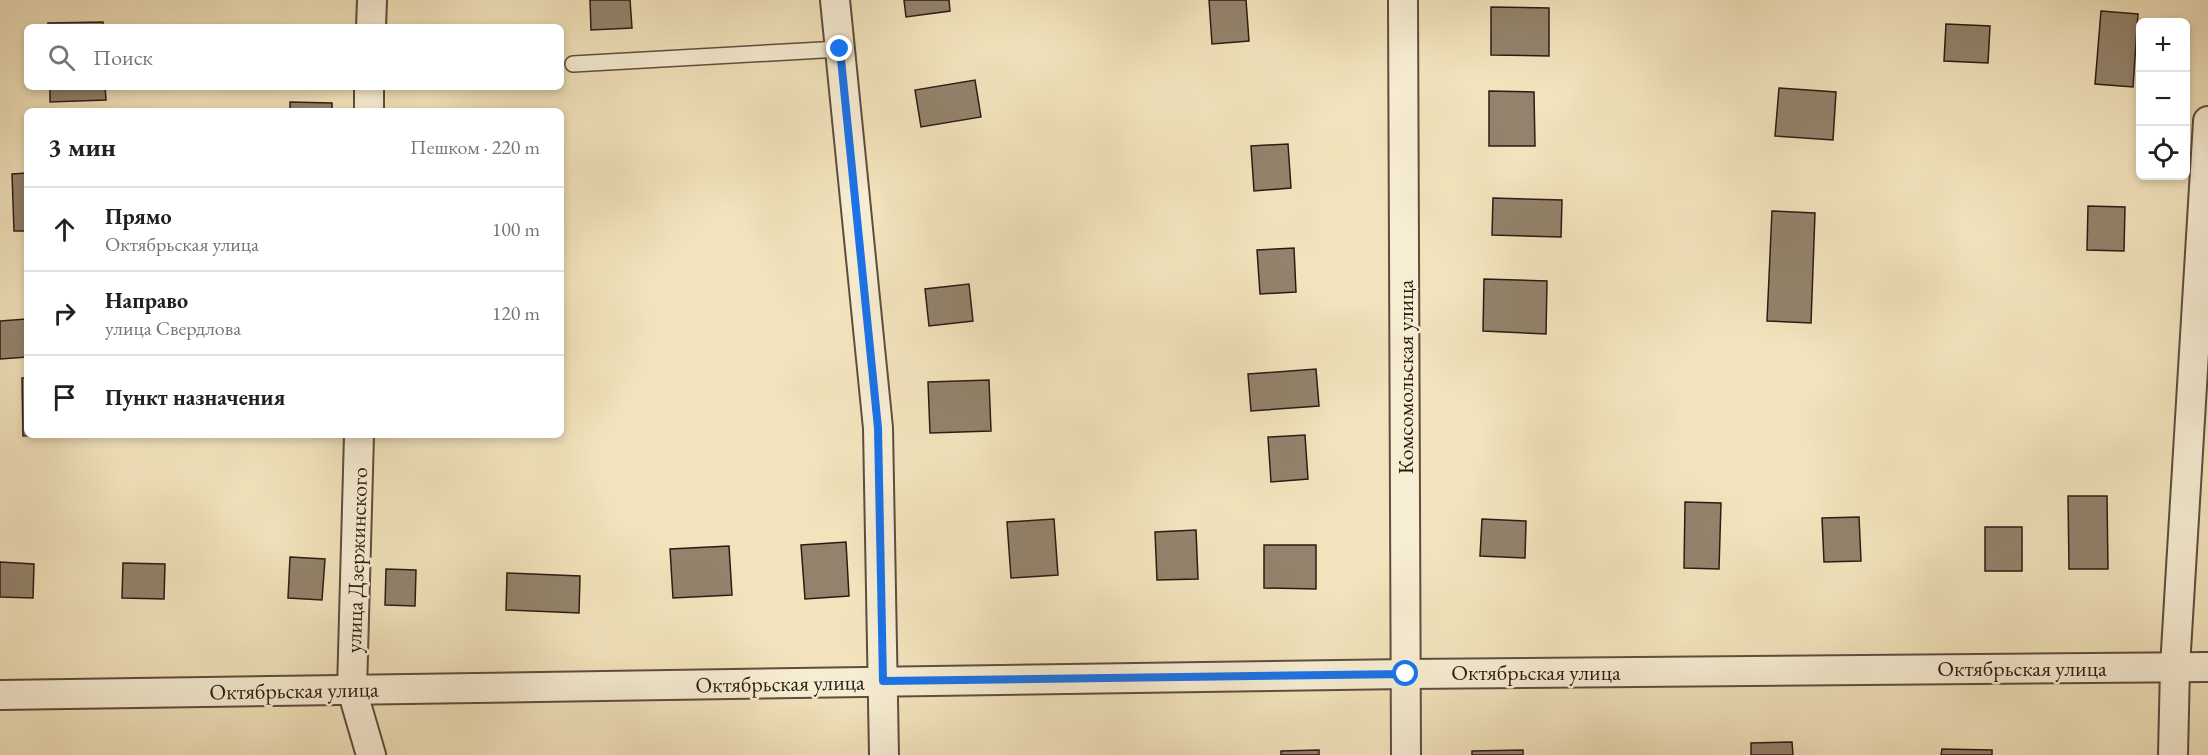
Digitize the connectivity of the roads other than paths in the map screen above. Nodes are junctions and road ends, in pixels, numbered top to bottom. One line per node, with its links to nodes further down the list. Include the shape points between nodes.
1 (372, 0): 4 (street)
2 (835, 0): 5 (street)
3 (1402, 0): 13 (street, Комсомольская улица)
4 (371, 24)
5 (840, 49): 6 (lane); 14 (street, via 878,428)
6 (573, 64)
7 (369, 90): 8 (street)
8 (369, 108)
9 (2208, 121): 11 (street)
10 (359, 438): 15 (street, улица Дзержинского)
11 (2175, 667): 12 (street, Октябрьская улица); 13 (street, Октябрьская улица); 20 (street)
12 (2208, 667)
13 (1406, 674): 14 (street, Октябрьская улица); 19 (street, Комсомольская улица)
14 (883, 681): 15 (street, Октябрьская улица); 18 (street)
15 (352, 690): 16 (street, Октябрьская улица); 17 (street, улица Дзержинского)
16 (0, 695)
17 (371, 755)
18 (884, 755)
19 (1406, 755)
20 (2173, 755)

